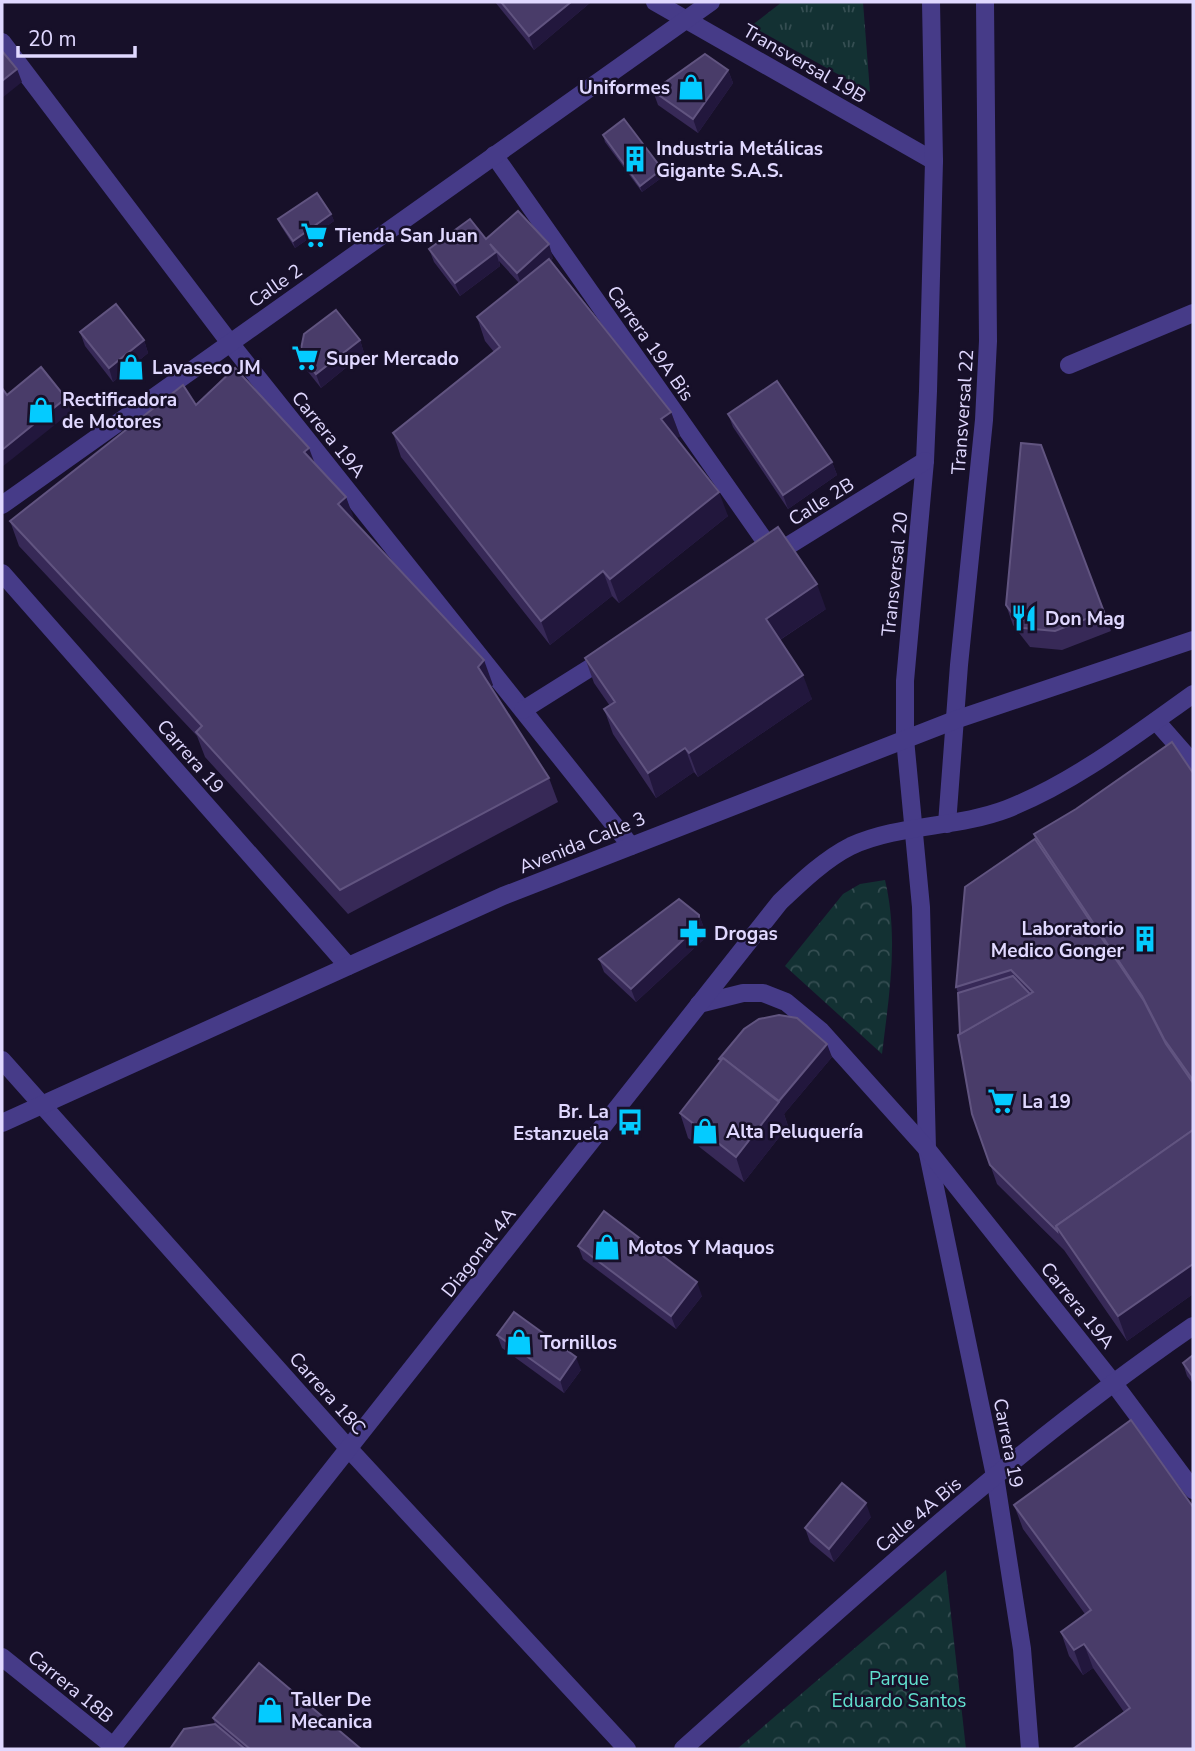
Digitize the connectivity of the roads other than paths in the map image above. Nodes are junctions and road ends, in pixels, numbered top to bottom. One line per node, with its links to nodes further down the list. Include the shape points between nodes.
1 (655, 2): 5 (street, Transversal 19B)
2 (711, 2): 5 (street, Calle 2)
3 (931, 2): 8 (street, Transversal 20)
4 (985, 2): 21 (street, Transversal 22, via 988,341)
5 (686, 19): 7 (street, Calle 2); 8 (street, Transversal 19B)
6 (2, 43): 10 (street, Carrera 19A)
7 (494, 155): 10 (street, Calle 2); 14 (street, Carrera 19A Bis)
8 (934, 161): 12 (street, Transversal 20)
9 (1193, 313): 11 (street)
10 (230, 343): 13 (street, Calle 2); 20 (street, Carrera 19A)
11 (1069, 365)
12 (925, 461): 14 (street, Calle 2B); 23 (street, Transversal 20, via 908,640)
13 (2, 505)
14 (774, 554): 15 (street, Calle 2B)
15 (751, 569)
16 (2, 573): 28 (street, Carrera 19)
17 (1193, 640): 21 (street, Avenida Calle 3)
18 (626, 646): 20 (street)
19 (1193, 694): 22 (street)
20 (523, 710): 27 (street, Carrera 19A)
21 (955, 720): 23 (street, Avenida Calle 3); 25 (street, Transversal 22)
22 (1156, 720): 24 (street); 25 (street, via 1049,789 999,812)
23 (905, 739): 26 (street, Transversal 20); 27 (street, Avenida Calle 3)
24 (1193, 763)
25 (947, 824): 26 (street)
26 (914, 831): 29 (street, Diagonal 4A, via 850,846 806,878 780,902); 33 (street, Transversal 20, via 921,906)
27 (631, 845): 28 (street, Avenida Calle 3)
28 (348, 966): 31 (street, Avenida Calle 3)
29 (699, 1004): 33 (street, Carrera 19A, via 743,993 764,993 786,1002 821,1031); 36 (street, Diagonal 4A)
30 (2, 1060): 31 (street, Carrera 18C)
31 (39, 1105): 32 (street, Avenida Calle 3); 36 (street, Carrera 18C)
32 (2, 1123)
33 (927, 1149): 35 (street, Carrera 19A); 37 (street, Carrera 19)
34 (1193, 1326): 35 (street, Calle 4A Bis)
35 (1115, 1385): 37 (street, Calle 4A Bis); 38 (street, Carrera 19A)
36 (349, 1448): 40 (street, Diagonal 4A); 41 (street, Carrera 18C)
37 (995, 1476): 42 (street, Calle 4A Bis); 43 (street, Carrera 19, via 1022,1649)
38 (1193, 1490)
39 (2, 1657): 40 (street, Carrera 18B)
40 (112, 1748)
41 (627, 1749)
42 (683, 1749)
43 (1030, 1749)

